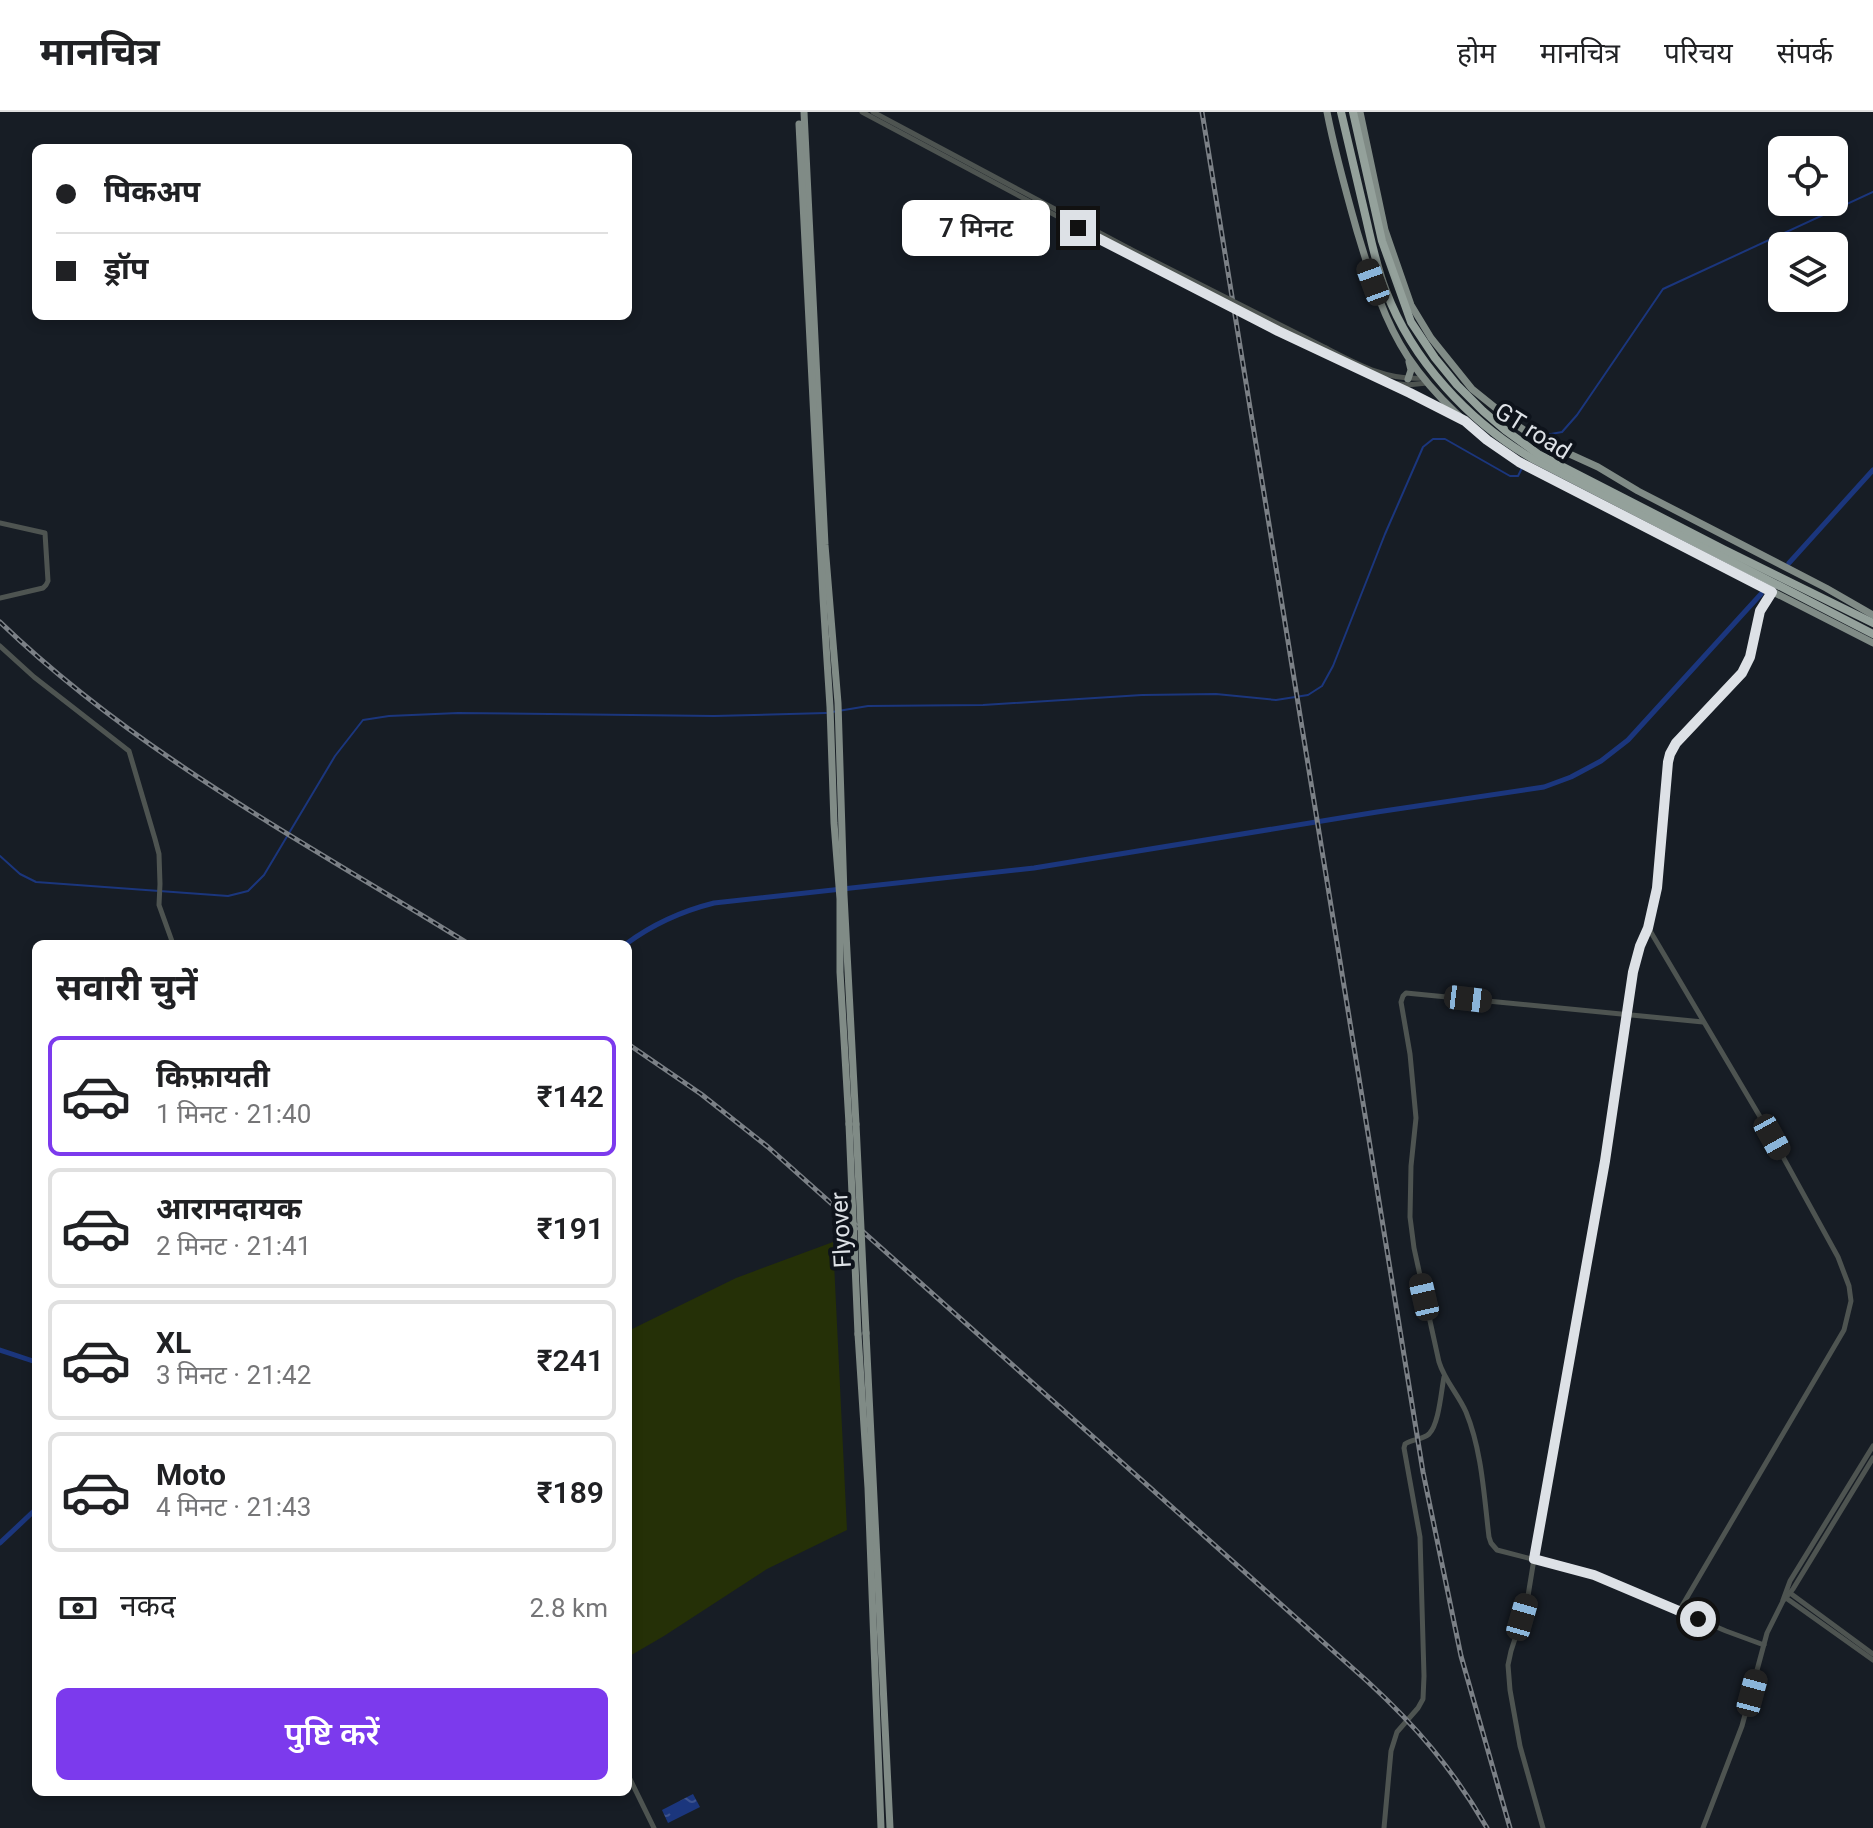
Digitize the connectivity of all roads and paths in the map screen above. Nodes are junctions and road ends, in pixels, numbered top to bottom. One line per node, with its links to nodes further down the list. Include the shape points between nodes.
1 (811, 112): 8 (main road)
2 (862, 112): 9 (street)
3 (873, 112): 9 (street)
4 (1327, 112): 11 (main road, via 1365,259)
5 (1341, 112): 21 (highway, GT road, via 1386,291 1416,349 1473,416 1533,459)
6 (1353, 112): 20 (highway, GT road, via 1382,241 1411,322 1483,411 1538,454)
7 (1360, 112): 19 (main road, via 1385,230 1411,305 1472,389 1541,441)
8 (802, 115): 31 (main road, Flyover, bridge)
9 (1129, 251): 10 (street, bridge)
10 (1324, 351): 12 (street); 13 (street)
11 (1407, 355): 12 (main road); 14 (main road)
12 (1408, 379): 14 (street)
13 (1381, 380): 14 (street, via 1407,385); 15 (main road)
14 (1425, 380): 15 (main road)
15 (1465, 421): 17 (main road, via 1519,462)
16 (0, 523): 18 (street, via 45,533 48,581 43,588)
17 (1772, 592): 22 (main road); 24 (street, via 1760,611 1742,673 1670,754)
18 (0, 598)
19 (1873, 615)
20 (1873, 623)
21 (1873, 634)
22 (1873, 643)
23 (0, 646): 25 (street, via 129,751 159,854 159,905)
24 (1648, 928): 26 (street); 27 (street)
25 (172, 940)
26 (1627, 1015): 27 (street); 28 (street, via 1410,992 1403,996 1416,1118 1412,1232); 32 (street)
27 (1703, 1022): 34 (street, via 1838,1257 1851,1301 1844,1330)
28 (1444, 1377): 32 (street, via 1471,1429 1491,1543 1502,1552); 41 (street, via 1433,1429 1404,1448 1420,1537 1423,1699 1397,1732 1391,1751)
29 (1873, 1446): 33 (street)
30 (1873, 1458): 33 (street)
31 (871, 1488): 39 (main road); 40 (main road)
32 (1534, 1559): 34 (street, via 1594,1575); 42 (street, via 1508,1665 1520,1746)
33 (1786, 1596): 35 (street); 36 (street)
34 (1679, 1611): 35 (street)
35 (1764, 1645): 43 (street, via 1739,1737)
36 (1873, 1657)
37 (632, 1783): 38 (street)
38 (654, 1828)
39 (881, 1828)
40 (890, 1828)
41 (1384, 1828)
42 (1543, 1828)
43 (1703, 1828)

